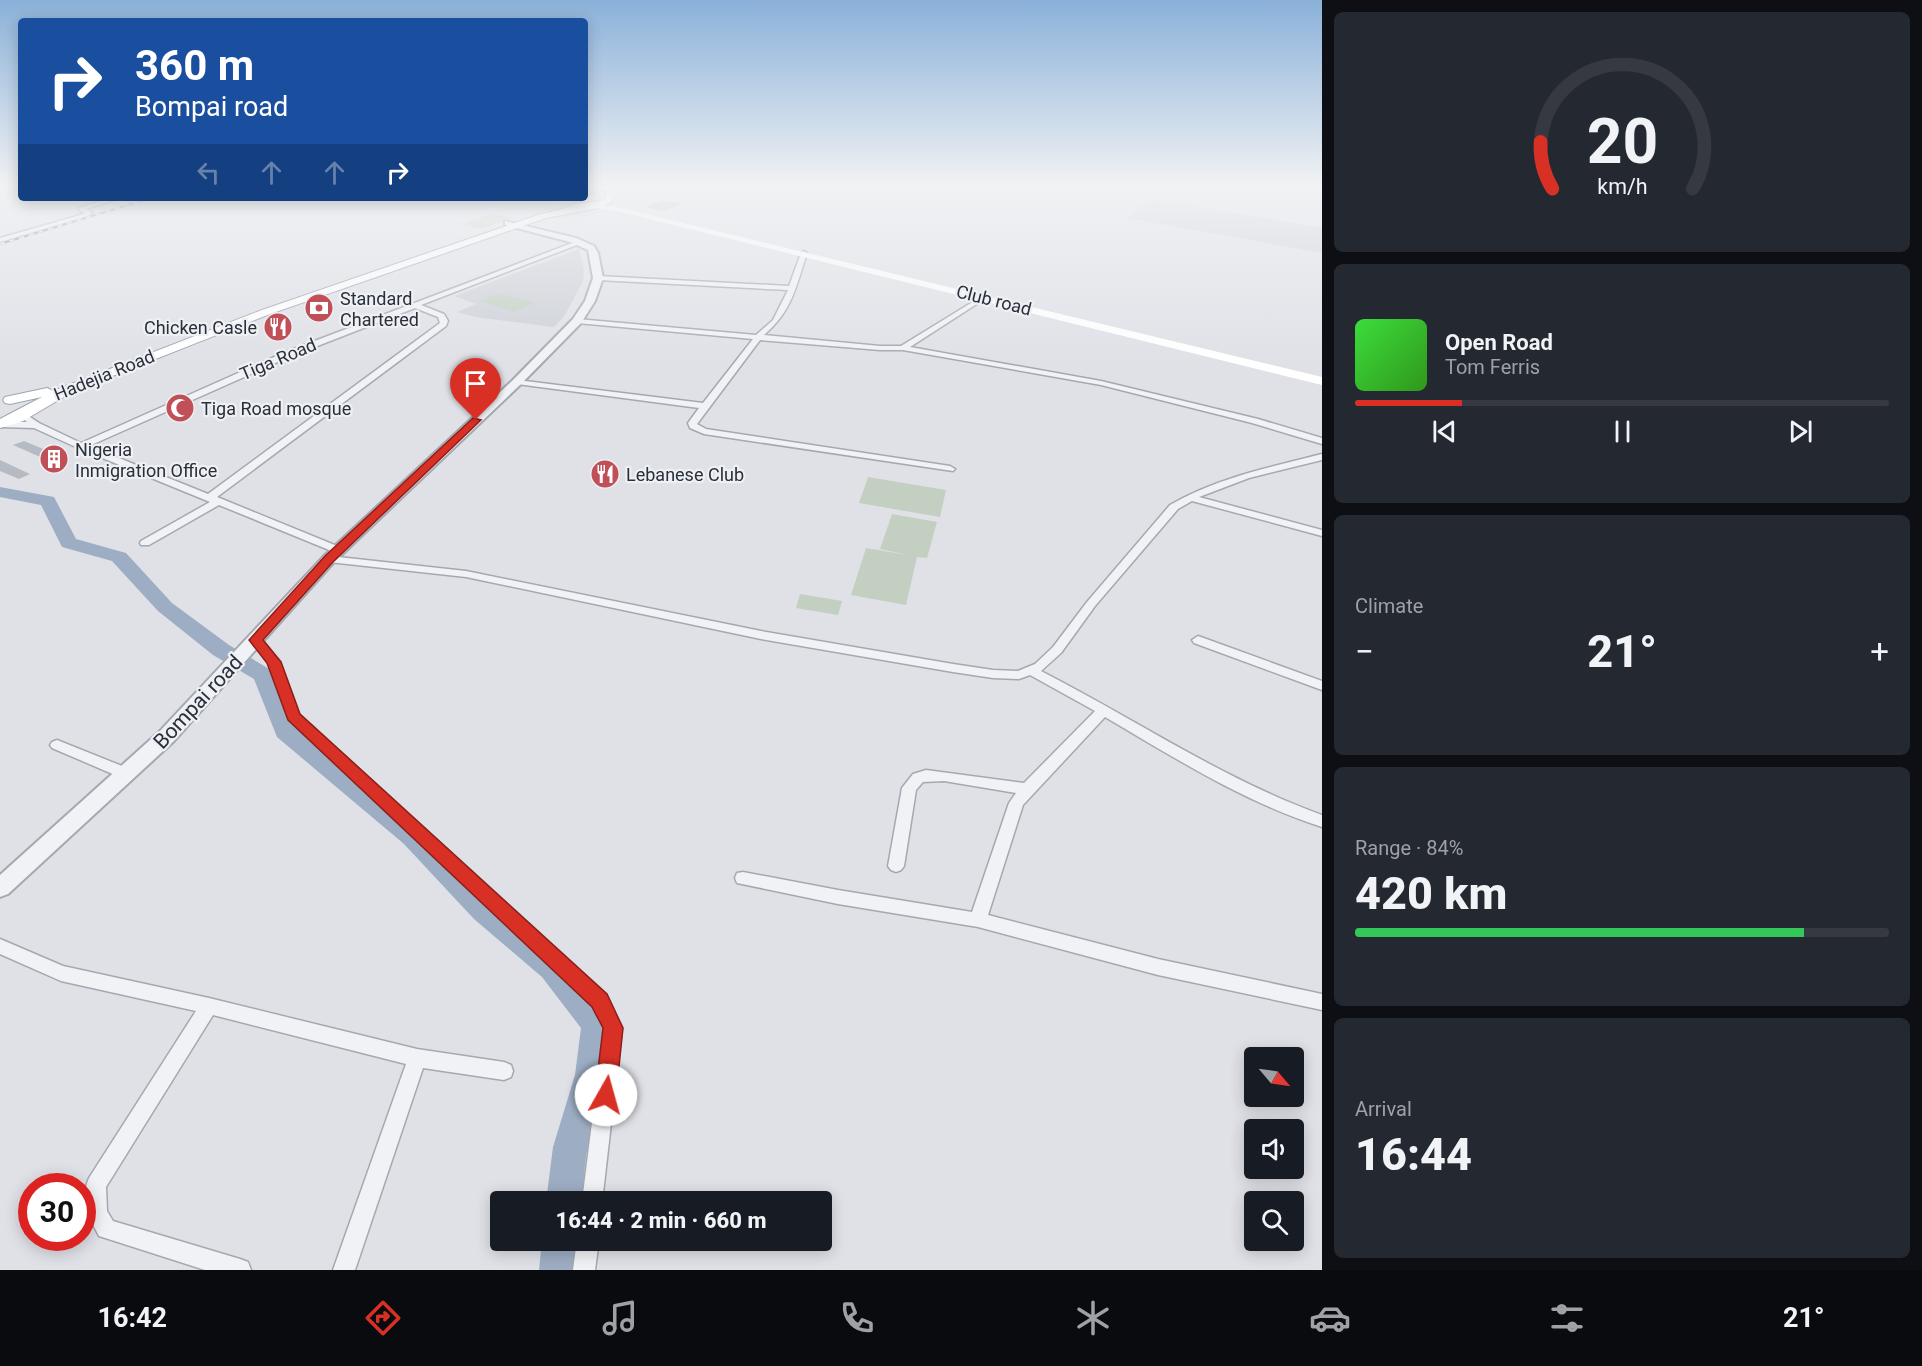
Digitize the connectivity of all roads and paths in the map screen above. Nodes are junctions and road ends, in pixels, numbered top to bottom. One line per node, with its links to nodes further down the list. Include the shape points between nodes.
1 (461, 244): 18 (main road, Hadejia Road, via 246,315 48,391)
2 (464, 244): 20 (main road, Hadejia Road, via 221,329 66,389)
3 (574, 244): 11 (street, Tiga Road)
4 (584, 244): 8 (street, via 594,253)
5 (766, 244): 7 (main road, Club road)
6 (771, 244): 10 (main road)
7 (804, 254): 9 (street); 10 (main road, Club road)
8 (598, 278): 9 (street); 12 (street, Bompai road)
9 (792, 288): 13 (street, via 776,321)
10 (979, 295): 14 (street); 15 (main road); 16 (main road, Club road)
11 (414, 305): 24 (street, Tiga Road, via 286,355); 28 (street, via 444,321)
12 (577, 321): 13 (street); 17 (street, Bompai road)
13 (758, 337): 14 (street); 19 (street)
14 (903, 348): 23 (street, via 1101,382)
15 (1322, 376)
16 (1322, 381)
17 (517, 382): 19 (street); 31 (street, Bompai road)
18 (4, 401): 20 (main road, via 27,402 31,405)
19 (704, 406): 26 (street, via 692,423 704,431)
20 (27, 412): 21 (main road, Hadejia Road); 22 (street)
21 (0, 424): 22 (street)
22 (36, 425): 24 (street)
23 (1322, 441)
24 (81, 446): 28 (street)
25 (1322, 457): 27 (street, via 1225,483)
26 (950, 469)
27 (1189, 497): 29 (street); 34 (street, via 1174,507 1091,604 1057,651)
28 (213, 500): 30 (street); 31 (street)
29 (1322, 533)
30 (145, 543)
31 (334, 555): 32 (street, Bompai road); 34 (street, via 466,574 761,635 953,669 1019,675)
32 (256, 640): 38 (street, Bompai road); 50 (street, via 274,662 293,716 600,1000 613,1028)
33 (1198, 640): 35 (street)
34 (1032, 671): 36 (street)
35 (1322, 686)
36 (1103, 711): 39 (street); 40 (street, via 1241,787)
37 (57, 745): 38 (street)
38 (127, 774): 43 (street, Bompai road)
39 (1027, 789): 41 (street, via 926,774 918,778 909,788); 44 (street, via 1016,803)
40 (1322, 821)
41 (896, 866)
42 (743, 878): 44 (street)
43 (0, 888)
44 (978, 920): 46 (street, via 1158,967)
45 (0, 946): 47 (street, via 61,973)
46 (1322, 1002)
47 (208, 1006): 48 (street); 52 (street, via 96,1185 97,1213 106,1228)
48 (417, 1058): 49 (street); 53 (street)
49 (504, 1071)
50 (593, 1191)
51 (587, 1251): 54 (street)
52 (240, 1270)
53 (344, 1270)
54 (584, 1270)

